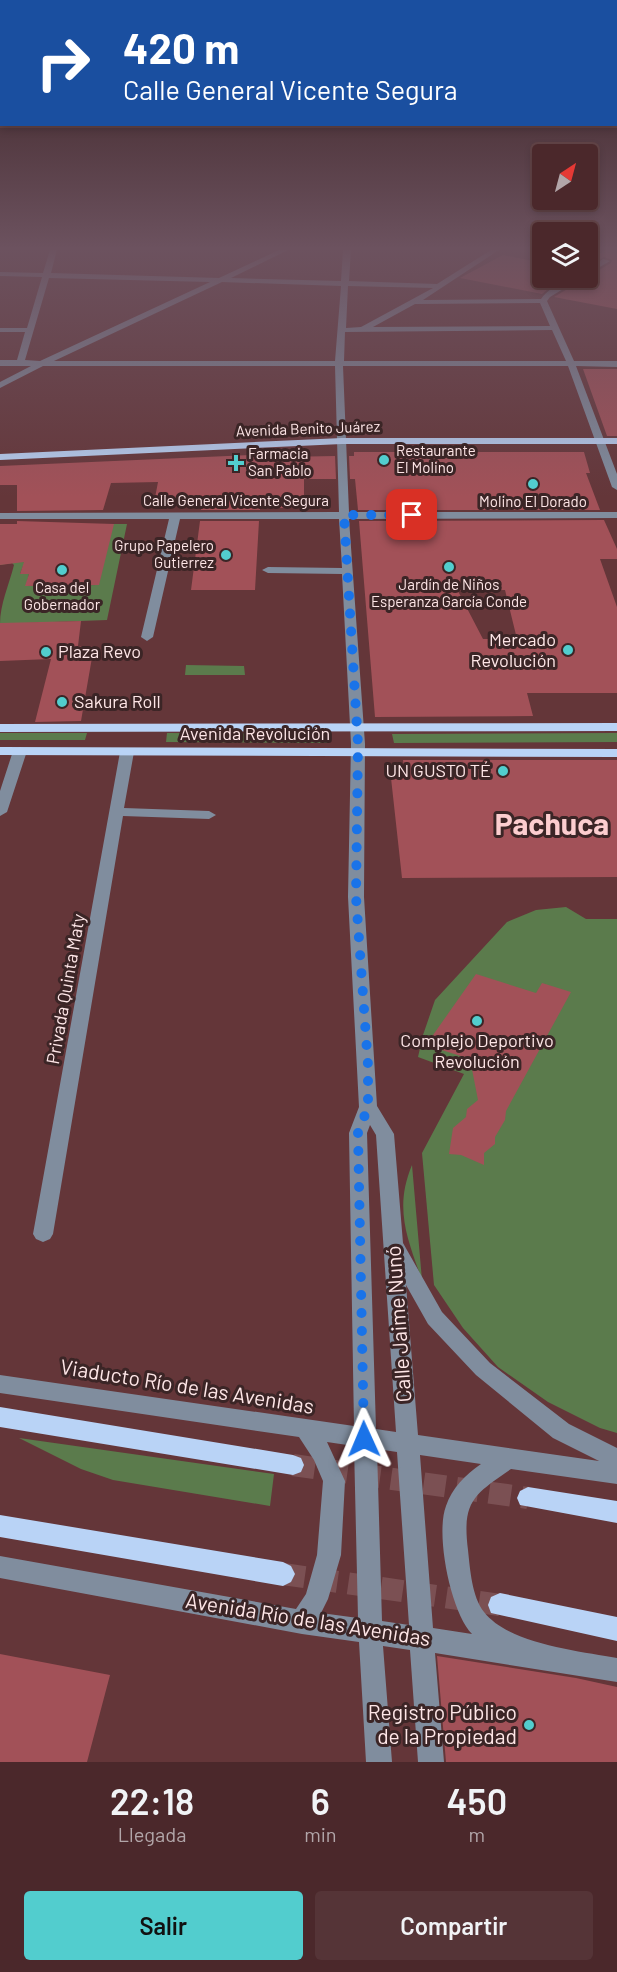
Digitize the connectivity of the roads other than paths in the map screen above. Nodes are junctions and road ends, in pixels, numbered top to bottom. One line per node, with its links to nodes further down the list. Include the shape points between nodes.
1 (28, 332): 8 (street)
2 (109, 332): 9 (street)
3 (340, 332): 6 (street, Calle Jaime Nunó)
4 (357, 332): 6 (street)
5 (557, 332): 10 (street)
6 (339, 340): 12 (street, Calle Jaime Nunó)
7 (0, 363): 8 (street)
8 (20, 363): 9 (street)
9 (42, 363): 12 (street); 13 (street)
10 (571, 364): 11 (street); 12 (street); 15 (street)
11 (617, 364)
12 (339, 365): 14 (street, Calle Jaime Nunó)
13 (0, 385)
14 (342, 441): 15 (main road, Avenida Benito Juárez); 17 (main road, Avenida Benito Juárez); 19 (street, Calle Jaime Nunó)
15 (599, 441): 16 (main road, Avenida Benito Juárez); 18 (street)
16 (617, 441)
17 (0, 457)
18 (617, 487)
19 (344, 515): 20 (street, Calle General Vicente Segura); 22 (street, Calle General Vicente Segura); 24 (street, Calle Jaime Nunó)
20 (617, 515)
21 (0, 516): 22 (street, Calle General Vicente Segura)
22 (175, 516): 25 (street)
23 (268, 570): 24 (street)
24 (348, 571): 27 (street, Calle Jaime Nunó)
25 (147, 637)
26 (0, 728): 27 (main road, Avenida Revolución)
27 (357, 728): 28 (main road, Avenida Revolución); 32 (street, Calle Jaime Nunó)
28 (617, 728)
29 (0, 751): 30 (main road, Avenida Revolución)
30 (20, 751): 31 (main road, Avenida Revolución); 34 (street)
31 (127, 752): 32 (main road, Avenida Revolución); 35 (street, Privada Quinta Maty)
32 (358, 753): 33 (main road, Avenida Revolución); 37 (street, Calle Jaime Nunó, via 356,897)
33 (617, 753)
34 (0, 812)
35 (117, 813): 36 (street); 38 (street, Privada Quinta Maty)
36 (209, 815)
37 (368, 1107): 39 (street, Calle Jaime Nunó, via 385,1134); 43 (street, Calle Jaime Nunó, via 358,1133)
38 (43, 1234)
39 (393, 1244): 44 (street, Calle Jaime Nunó); 46 (street, via 435,1318 483,1370 561,1431)
40 (0, 1384): 42 (street, Viaducto Río de las Avenidas)
41 (0, 1417): 47 (main road)
42 (306, 1430): 43 (street, Viaducto Río de las Avenidas); 55 (street, via 323,1454 333,1481 329,1555 316,1599)
43 (364, 1439): 44 (street, Viaducto Río de las Avenidas); 57 (street, Calle Jaime Nunó)
44 (407, 1445): 45 (street, Viaducto Río de las Avenidas); 58 (street, Calle Jaime Nunó)
45 (509, 1457): 48 (street, Viaducto Río de las Avenidas); 59 (street, via 471,1485 456,1509 461,1587 476,1622)
46 (617, 1459)
47 (293, 1465)
48 (617, 1474)
49 (528, 1498): 50 (main road)
50 (617, 1512)
51 (0, 1526): 53 (main road)
52 (0, 1567): 55 (street, Avenida Río de las Avenidas)
53 (284, 1574)
54 (500, 1605): 56 (main road)
55 (302, 1622): 57 (street, Avenida Río de las Avenidas)
56 (617, 1629)
57 (370, 1631): 58 (street, Avenida Río de las Avenidas); 61 (street, Calle Jaime Nunó)
58 (422, 1639): 59 (street, Avenida Río de las Avenidas); 62 (street, Calle Jaime Nunó)
59 (528, 1654): 60 (street, Avenida Río de las Avenidas)
60 (617, 1670)
61 (379, 1762)
62 (432, 1762)

